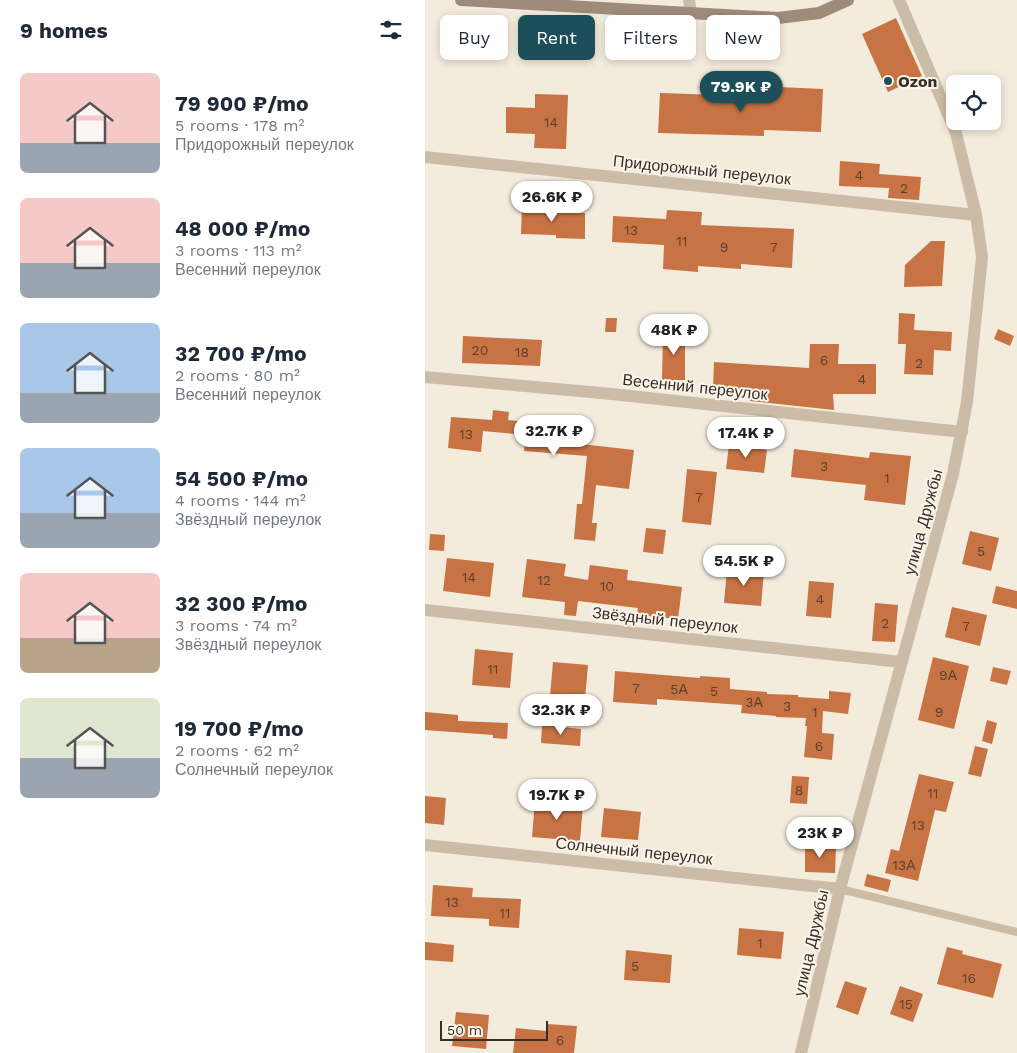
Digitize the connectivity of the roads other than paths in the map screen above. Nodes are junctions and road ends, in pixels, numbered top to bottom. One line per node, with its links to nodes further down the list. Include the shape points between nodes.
1 (461, 0): 5 (street)
2 (689, 0): 5 (street)
3 (848, 0): 5 (street, via 819,13 778,18)
4 (899, 0): 7 (street, улица Дружбы, via 956,133)
5 (691, 13)
6 (425, 157): 7 (street, Придорожный переулок)
7 (976, 215): 9 (street, улица Дружбы, via 982,257)
8 (425, 377): 9 (street, Весенний переулок)
9 (962, 432): 11 (street, улица Дружбы)
10 (425, 610): 11 (street, Звёздный переулок)
11 (901, 662): 13 (street, улица Дружбы)
12 (425, 845): 13 (street, Солнечный переулок)
13 (840, 889): 14 (lane); 15 (street, улица Дружбы)
14 (1017, 932)
15 (801, 1053)

